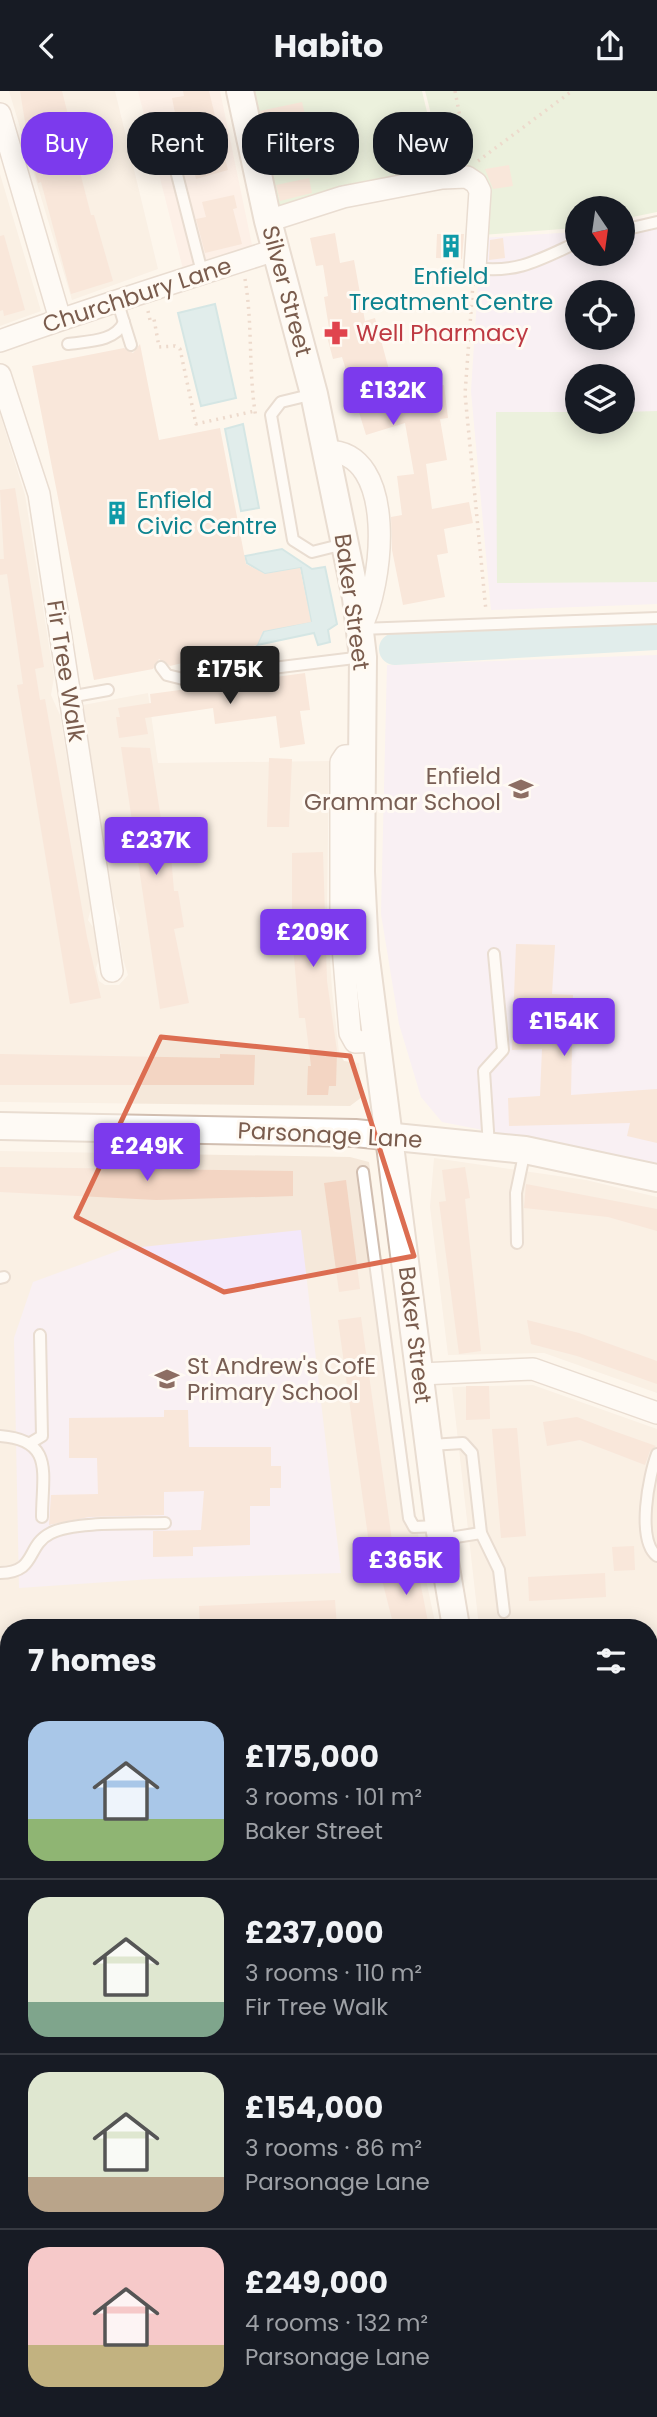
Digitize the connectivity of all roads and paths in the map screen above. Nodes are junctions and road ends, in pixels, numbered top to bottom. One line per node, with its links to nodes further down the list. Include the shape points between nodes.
1 (240, 91): 10 (street, Silver Street)
2 (455, 91): 4 (path)
3 (572, 91): 6 (path, via 494,147)
4 (459, 112)
5 (0, 114): 19 (street)
6 (473, 168)
7 (180, 175): 16 (lane)
8 (459, 175): 10 (street, via 343,197)
9 (468, 175): 15 (street, via 480,191)
10 (268, 221): 14 (street, Silver Street)
11 (657, 222): 12 (lane)
12 (635, 227)
13 (565, 248): 15 (lane, via 535,264 494,271)
14 (275, 250): 16 (street, Churchbury Lane); 25 (street, Silver Street)
15 (475, 268): 32 (path, via 465,394)
16 (210, 273): 17 (street, Churchbury Lane)
17 (144, 291): 18 (street, Churchbury Lane); 26 (path, via 159,347 180,349 196,424)
18 (117, 300): 19 (street, Churchbury Lane); 20 (lane)
19 (60, 319): 21 (street, Churchbury Lane)
20 (124, 322): 22 (lane, via 120,330 106,337); 23 (lane)
21 (0, 341)
22 (68, 344)
23 (131, 345)
24 (0, 375): 37 (street, Fir Tree Walk, via 39,494)
25 (314, 394): 27 (street, Silver Street); 30 (lane, via 281,402 271,415 293,540 312,552)
26 (255, 411)
27 (326, 451): 30 (street, Baker Street); 33 (street, via 338,451 352,460 368,479 377,504 379,569 370,611)
28 (276, 525): 29 (path)
29 (240, 533)
30 (346, 544): 33 (street, Baker Street)
31 (657, 618): 32 (lane)
32 (486, 625): 33 (lane)
33 (360, 629): 34 (street, Baker Street)
34 (363, 657): 35 (lane, via 183,679 167,675); 41 (street, Baker Street, via 363,755 351,871)
35 (161, 667)
36 (108, 690): 37 (lane)
37 (69, 697): 39 (street, Fir Tree Walk)
38 (494, 954): 42 (lane, via 503,1050 484,1071)
39 (112, 971)
40 (0, 1126): 41 (street, Parsonage Lane)
41 (390, 1136): 42 (street, Parsonage Lane); 47 (street, Baker Street)
42 (489, 1146): 43 (street, Parsonage Lane)
43 (525, 1150): 45 (street, Parsonage Lane); 46 (lane, via 516,1193)
44 (363, 1172): 47 (lane)
45 (657, 1178)
46 (517, 1243)
47 (392, 1273): 49 (street, Baker Street); 57 (lane, via 409,1518 414,1527)
48 (40, 1335): 52 (lane, via 42,1436)
49 (420, 1374): 50 (street, via 533,1369); 53 (street, Baker Street)
50 (657, 1413)
51 (0, 1436): 52 (lane)
52 (32, 1442): 55 (lane, via 42,1461)
53 (429, 1445): 57 (street, Baker Street); 58 (lane, via 453,1442 472,1453)
54 (657, 1454): 59 (lane, via 648,1476 646,1540)
55 (42, 1517)
56 (165, 1523): 60 (lane, via 53,1532 41,1540 26,1566)
57 (440, 1532): 58 (lane); 62 (street, Baker Street)
58 (481, 1533): 61 (lane, via 499,1570)
59 (657, 1556)
60 (0, 1573)
61 (504, 1612)
62 (455, 1619)

